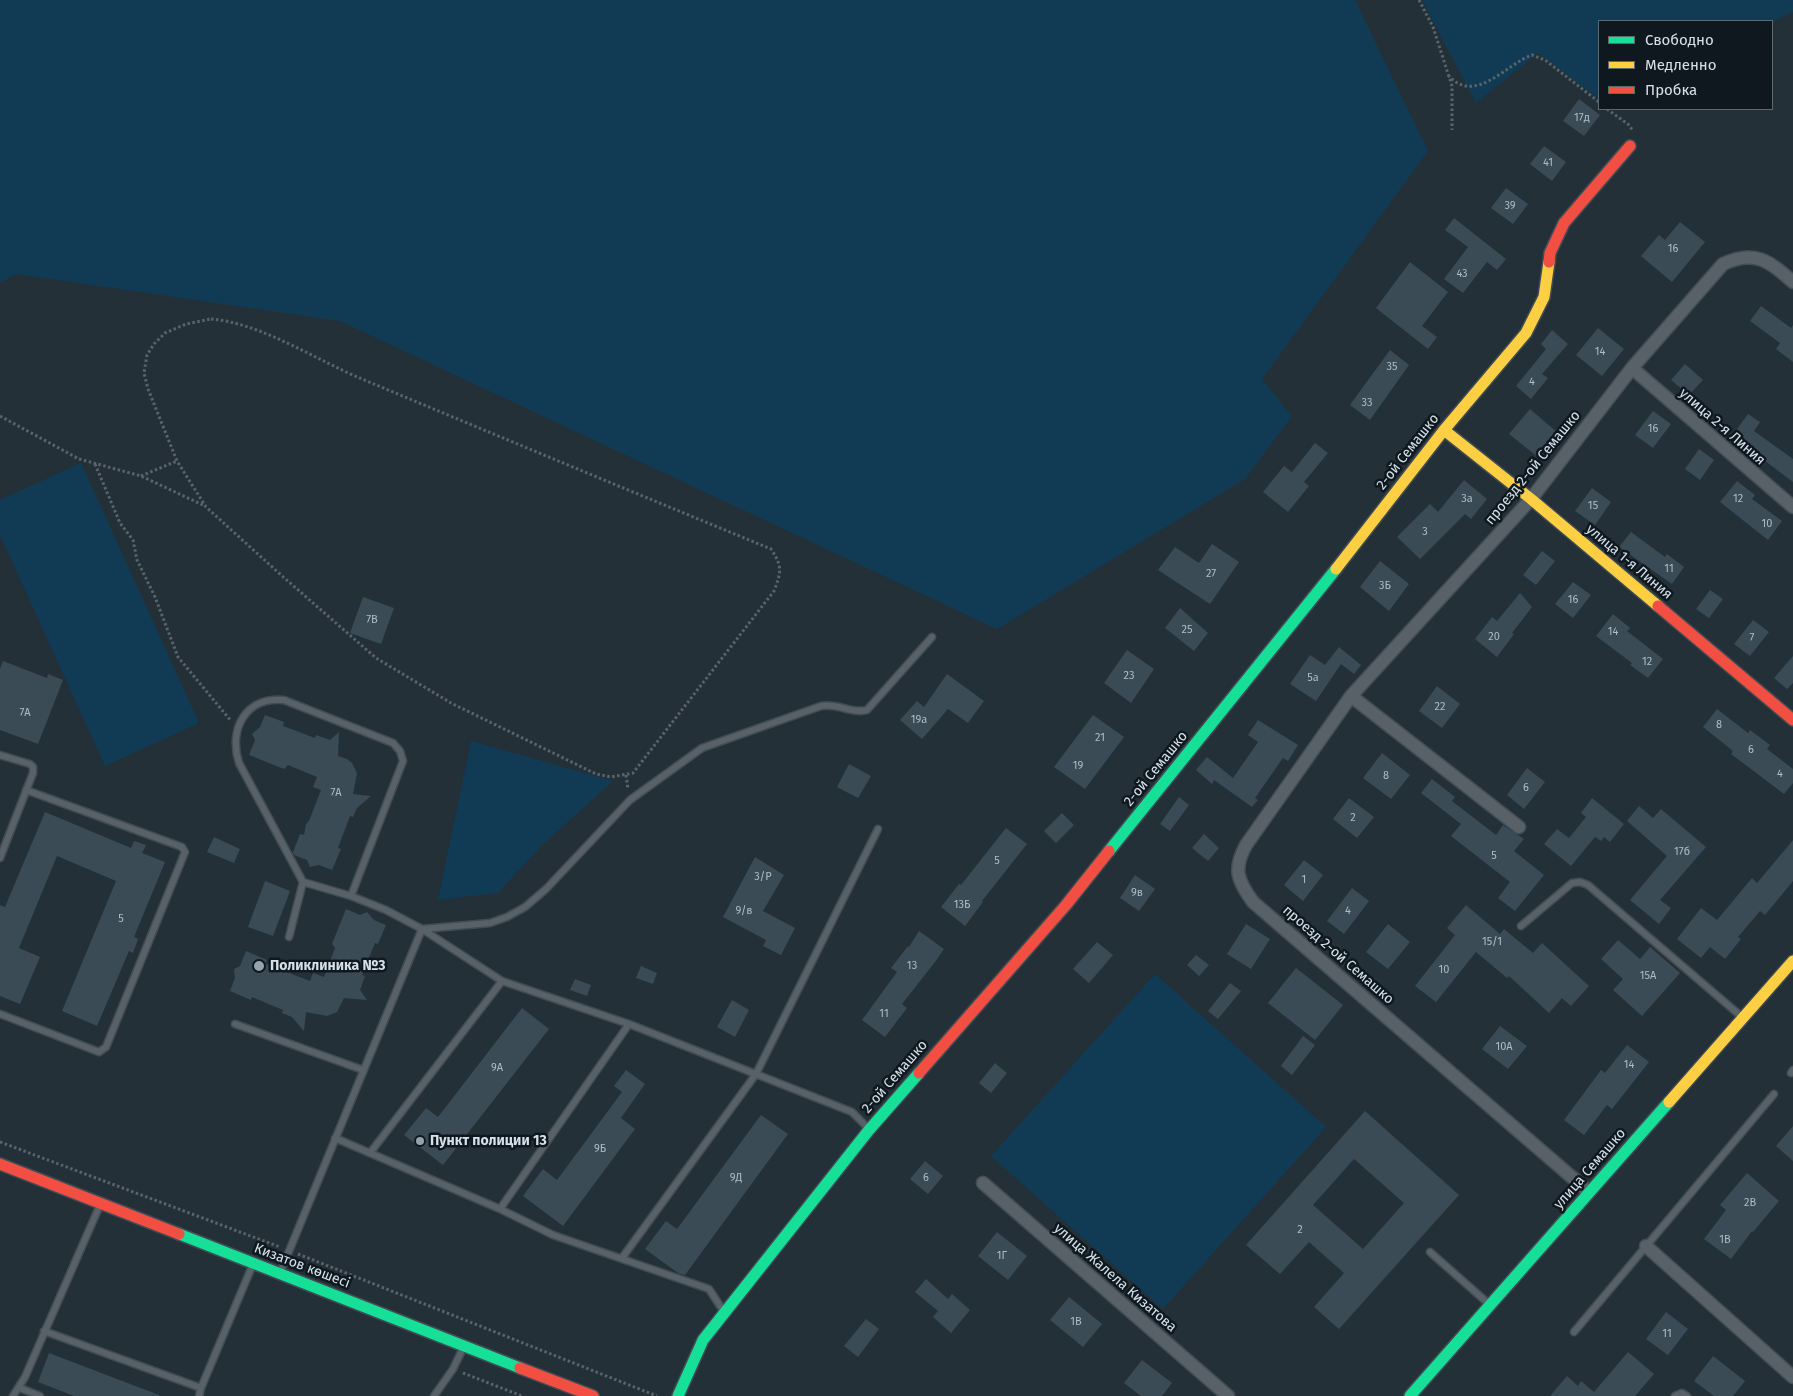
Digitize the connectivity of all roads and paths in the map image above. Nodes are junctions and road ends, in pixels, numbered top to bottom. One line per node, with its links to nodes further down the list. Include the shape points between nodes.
1 (1419, 0): 2 (path, via 1434,28)
2 (1448, 75): 3 (path, via 1460,85 1476,85 1492,80 1532,55 1545,60); 5 (path, via 1452,86)
3 (1598, 101)
4 (1609, 110): 6 (path, via 1634,132)
5 (1452, 130)
6 (1630, 146): 10 (street, 2-ой Семашко, via 1564,224 1550,253 1544,298 1526,333)
7 (1793, 282): 8 (street, проезд 2-ой Семашко, via 1764,260 1735,259 1723,264)
8 (1632, 368): 14 (street, проезд 2-ой Семашко); 16 (street, улица 2-я Линия)
9 (0, 416): 12 (path, via 56,448)
10 (1444, 430): 14 (street, улица 1-я Линия); 40 (street, 2-ой Семашко, via 1066,905)
11 (177, 461): 13 (path); 15 (path); 15 (path, via 148,389 144,373 147,355 165,333 186,324 211,319 228,320 771,549 780,562 780,575 774,591 633,773 611,777 596,774 451,703 376,658)
12 (95, 464): 13 (path); 20 (path, via 120,523 133,540 137,560 155,596 178,657)
13 (141, 476): 15 (path)
14 (1531, 499): 18 (street, проезд 2-ой Семашко); 19 (street, улица 1-я Линия)
15 (206, 506)
16 (1793, 508)
17 (932, 637): 29 (lane, via 867,710 821,706 702,748 630,800 546,889 507,918 490,923)
18 (1352, 696): 23 (street); 46 (street, проезд 2-ой Семашко, via 1246,844 1239,858 1242,887 1253,902)
19 (1793, 720)
20 (237, 729): 26 (lane, via 234,742 239,763); 27 (lane, via 254,705 284,700 393,743 400,751 403,761)
21 (0, 755): 22 (lane, via 30,764 33,768)
22 (26, 790): 25 (lane); 33 (lane, via 182,847 185,852 103,1050 99,1052)
23 (1519, 827)
24 (878, 829): 38 (lane)
25 (0, 858)
26 (303, 882): 27 (lane); 30 (lane)
27 (351, 896): 29 (lane)
28 (1521, 926): 34 (lane, via 1572,883 1588,885)
29 (422, 929): 32 (lane); 37 (lane)
30 (289, 937)
31 (1793, 961): 34 (street, улица Семашко)
32 (502, 981): 36 (lane); 43 (lane)
33 (0, 1014)
34 (1743, 1018): 46 (street, улица Семашко)
35 (235, 1024): 37 (lane)
36 (629, 1024): 38 (lane); 48 (lane)
37 (363, 1070): 41 (lane)
38 (756, 1074): 40 (lane, via 852,1112); 52 (lane)
39 (1774, 1094): 49 (lane)
40 (869, 1130): 56 (street, 2-ой Семашко)
41 (335, 1138): 43 (lane); 50 (lane)
42 (0, 1142): 50 (path)
43 (370, 1153): 48 (lane)
44 (0, 1164): 47 (street, Кизатов көшесі)
45 (983, 1183): 72 (street, улица Жалела Кизатова)
46 (1589, 1192): 55 (street, улица Семашко)
47 (101, 1204): 53 (street, Кизатов көшесі); 57 (lane)
48 (500, 1209): 52 (lane, via 553,1234)
49 (1646, 1246): 58 (lane); 61 (street)
50 (289, 1251): 54 (lane); 70 (path)
51 (1430, 1252): 55 (lane)
52 (622, 1258): 56 (lane, via 709,1289)
53 (253, 1263): 54 (street, Кизатов көшесі); 63 (lane)
54 (279, 1274): 59 (street, Кизатов көшесі)
55 (1490, 1304): 73 (street, улица Семашко)
56 (724, 1313): 71 (street, 2-ой Семашко, via 703,1340)
57 (44, 1331): 62 (lane); 63 (lane)
58 (1574, 1332)
59 (464, 1345): 60 (lane); 69 (street, Кизатов көшесі)
60 (453, 1369): 67 (lane); 68 (path)
61 (1793, 1378)
62 (20, 1388): 64 (lane); 65 (lane)
63 (201, 1388): 66 (lane)
64 (13, 1396)
65 (40, 1396)
66 (199, 1396)
67 (434, 1396)
68 (522, 1396)
69 (593, 1396)
70 (657, 1396)
71 (678, 1396)
72 (1228, 1396)
73 (1410, 1396)
74 (1675, 1396): 75 (lane, via 1682,1393)
75 (1687, 1396)

